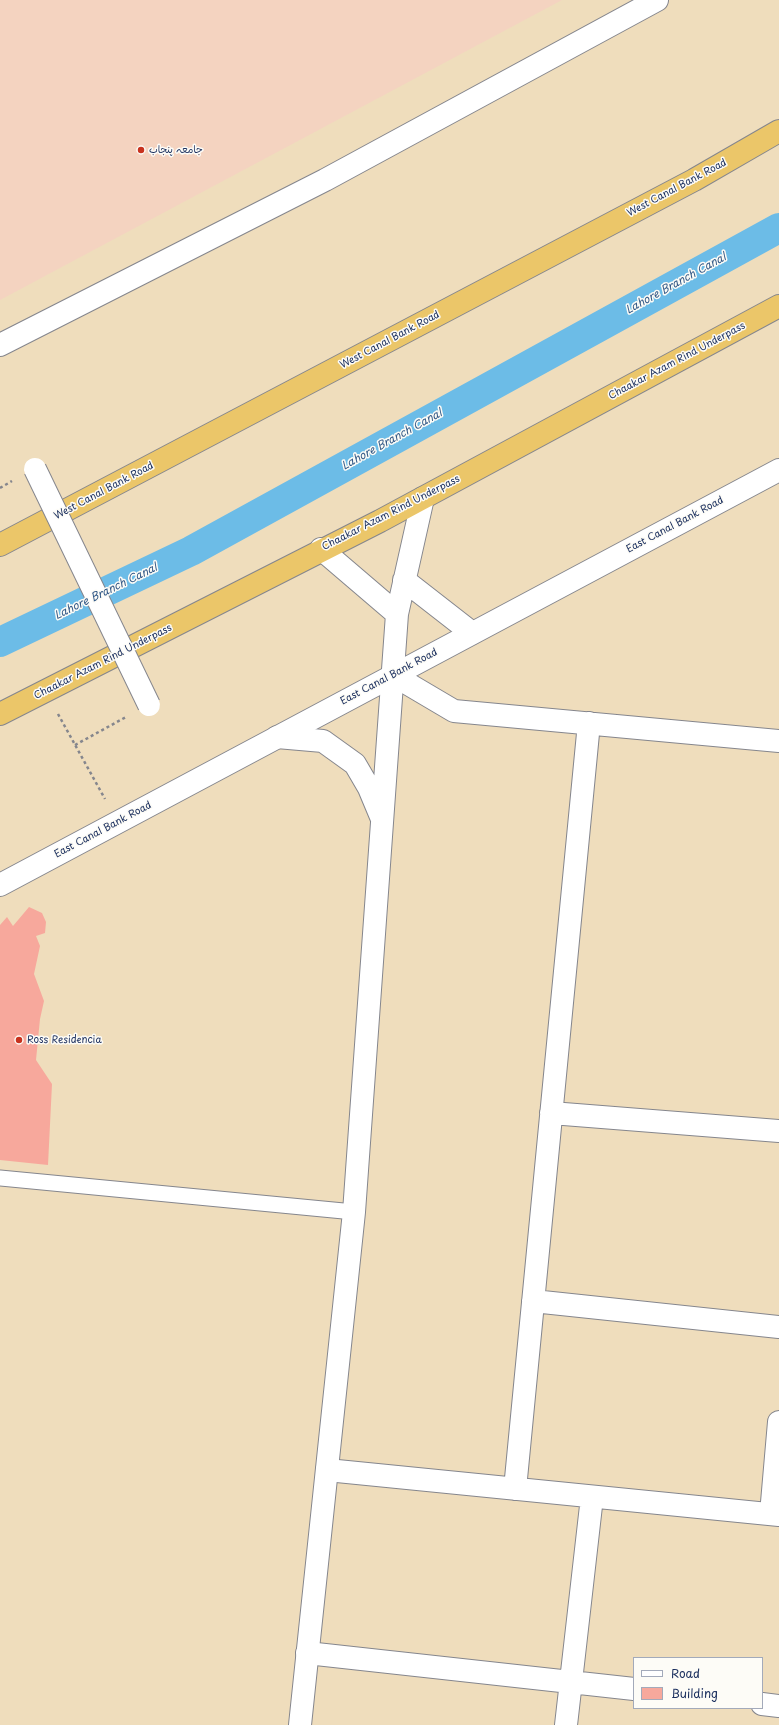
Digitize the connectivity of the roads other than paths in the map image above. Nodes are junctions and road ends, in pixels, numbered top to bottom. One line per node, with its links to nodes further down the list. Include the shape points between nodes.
1 (657, 0): 6 (street, via 325,180)
2 (779, 121): 4 (highway)
3 (779, 132): 4 (highway, West Canal Bank Road)
4 (694, 180): 10 (highway, West Canal Bank Road)
5 (779, 306): 9 (highway, Chaakar Azam Rind Underpass)
6 (0, 345)
7 (35, 469): 16 (street, bridge)
8 (779, 470): 14 (street, East Canal Bank Road)
9 (423, 498): 11 (highway, Chaakar Azam Rind Underpass); 12 (street)
10 (0, 545)
11 (321, 549): 13 (street); 17 (highway, Chaakar Azam Rind Underpass)
12 (404, 580): 13 (street); 14 (street)
13 (397, 614): 15 (street)
14 (472, 633): 15 (street, East Canal Bank Road)
15 (393, 675): 18 (street, via 454,710); 19 (street, East Canal Bank Road); 21 (street)
16 (149, 704)
17 (0, 714)
18 (589, 723): 20 (street); 23 (street)
19 (277, 737): 21 (street, via 323,741 355,764); 22 (street, East Canal Bank Road)
20 (779, 741)
21 (383, 821): 26 (street)
22 (0, 885)
23 (551, 1113): 24 (street); 27 (street)
24 (779, 1131)
25 (0, 1178): 26 (lane)
26 (354, 1212): 30 (street)
27 (533, 1301): 28 (street); 31 (street)
28 (779, 1327)
29 (779, 1422): 33 (street)
30 (327, 1470): 31 (street); 34 (street)
31 (515, 1489): 32 (street)
32 (592, 1497): 33 (street); 35 (street)
33 (775, 1515)
34 (307, 1653): 35 (street); 39 (street)
35 (570, 1682): 36 (street); 40 (street)
36 (633, 1689)
37 (763, 1704): 38 (street)
38 (779, 1706)
39 (300, 1725)
40 (566, 1725)

